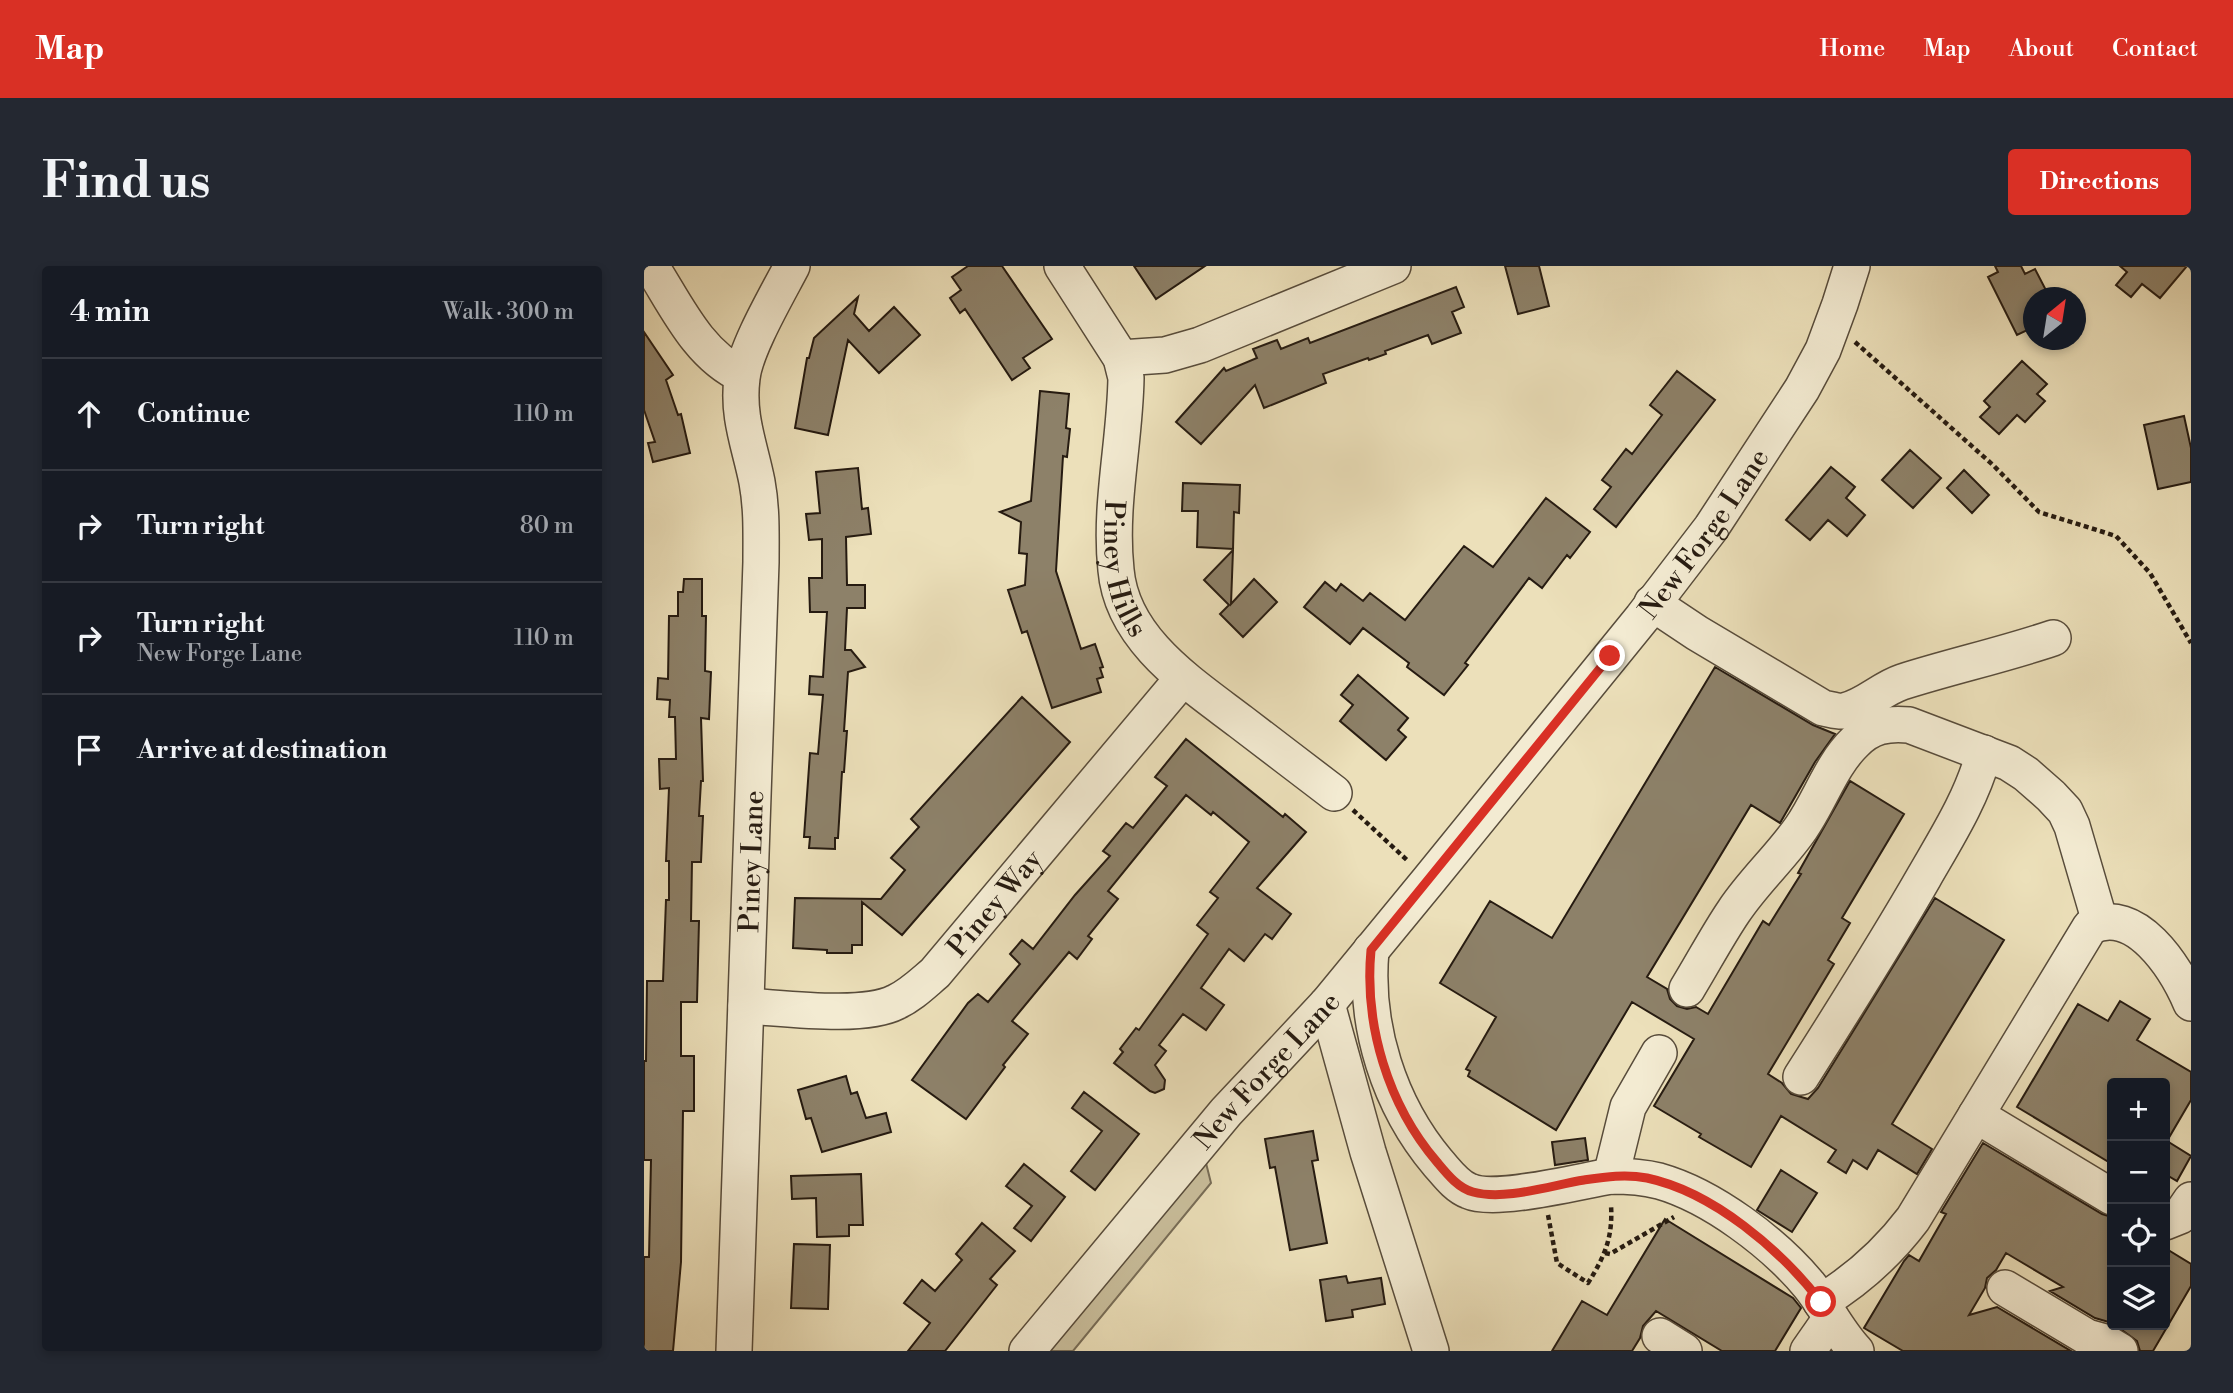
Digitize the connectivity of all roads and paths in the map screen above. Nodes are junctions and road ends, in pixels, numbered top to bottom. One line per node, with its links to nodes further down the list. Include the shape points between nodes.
1 (651, 266): 8 (street, via 707,352)
2 (792, 266): 8 (street, Piney Lane)
3 (1062, 266): 7 (street, Piney Hills)
4 (1393, 266): 7 (street, via 1200,345 1164,355)
5 (1852, 266): 6 (street, New Forge Lane)
6 (1833, 322): 9 (street, New Forge Lane, via 1802,389 1711,528); 11 (path, via 2039,512 2116,536 2150,573)
7 (1121, 358): 12 (street, Piney Hills, via 1126,406 1117,487 1116,573 1137,627 1158,656)
8 (742, 375): 21 (street, Piney Lane, via 741,421 761,517)
9 (1653, 603): 10 (street, via 1823,708 1841,712 1900,683); 15 (street, New Forge Lane)
10 (2053, 638)
11 (2191, 643)
12 (1183, 678): 14 (street, Piney Hills); 21 (street, Piney Way, via 915,990 873,1010)
13 (1984, 753): 16 (street, via 2026,774 2064,811); 18 (street, via 1893,723 1860,737 1843,756 1803,826 1734,910); 23 (street, via 1950,833)
14 (1334, 793): 15 (path)
15 (1429, 880): 17 (street, New Forge Lane)
16 (2099, 922): 20 (street, via 2109,920 2135,929 2176,972); 24 (street, via 2081,941)
17 (1371, 950): 19 (street, New Forge Lane); 25 (street, via 1373,1018 1390,1083 1409,1125 1456,1183 1483,1195)
18 (1687, 989)
19 (1326, 1003): 35 (street, New Forge Lane, via 1226,1112); 36 (street)
20 (2191, 1003)
21 (746, 1006): 34 (street, Piney Lane)
22 (1659, 1053): 25 (street, via 1628,1107)
23 (1801, 1077)
24 (1976, 1115): 26 (street); 33 (street, via 1901,1234)
25 (1611, 1176): 31 (path, via 1612,1226); 33 (street, via 1663,1182 1706,1202 1770,1247)
26 (2107, 1194)
27 (2191, 1200): 30 (street, via 2180,1216)
28 (1681, 1212): 31 (path)
29 (1548, 1214): 31 (path, via 1557,1263 1588,1283)
30 (2170, 1220)
31 (1605, 1253)
32 (2005, 1288): 39 (street, via 2087,1337)
33 (1826, 1310): 37 (street); 38 (street)
34 (734, 1351)
35 (1027, 1351)
36 (1431, 1351)
37 (1808, 1351)
38 (1856, 1351)
39 (2120, 1351)

